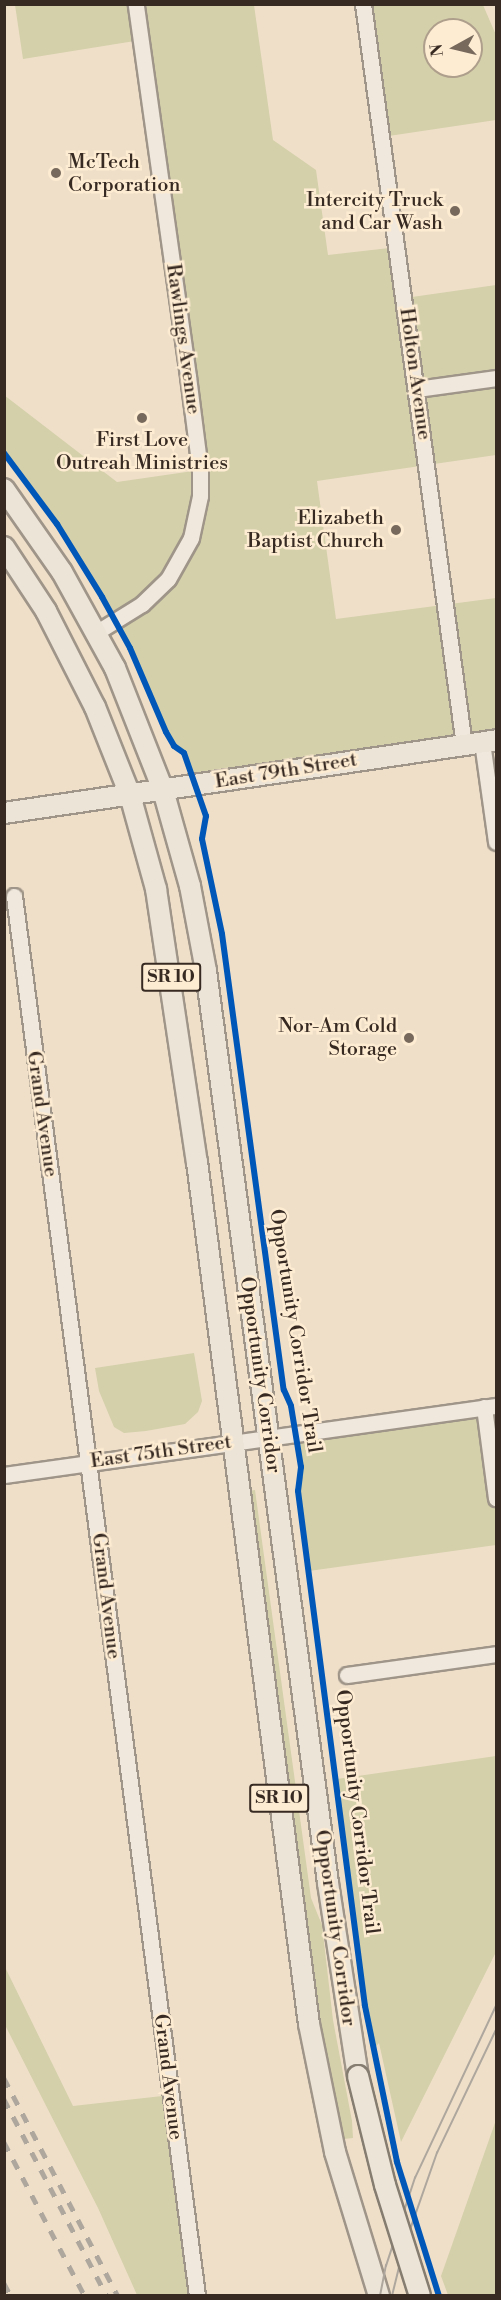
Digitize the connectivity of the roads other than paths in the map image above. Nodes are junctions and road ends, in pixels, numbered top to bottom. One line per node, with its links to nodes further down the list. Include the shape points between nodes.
1 (136, 4): 7 (street, Rawlings Avenue, via 201,496 191,538 168,579 142,604)
2 (363, 4): 4 (street, Holton Avenue)
3 (496, 378): 4 (street)
4 (417, 390): 8 (street, Holton Avenue)
5 (4, 489): 7 (main road, Opportunity Corridor / SR 10, via 48,550)
6 (4, 547): 10 (main road, Opportunity Corridor / SR 10, via 72,658)
7 (97, 632): 9 (main road, Opportunity Corridor / SR 10, via 138,722)
8 (481, 742): 9 (main road, East 79th Street); 12 (street, Holton Avenue)
9 (163, 790): 10 (main road, East 79th Street); 15 (main road, Opportunity Corridor / SR 10, via 186,870 206,971)
10 (130, 795): 11 (main road, East 79th Street); 16 (main road, Opportunity Corridor / SR 10, via 150,864 166,946)
11 (4, 813)
12 (496, 842)
13 (14, 896): 17 (street, Grand Avenue)
14 (490, 1407): 15 (street, East 75th Street); 19 (street)
15 (268, 1437): 16 (street, East 75th Street); 24 (main road, Opportunity Corridor / SR 10, bridge, via 358,2076 385,2185)
16 (234, 1442): 17 (street, East 75th Street); 23 (main road, Opportunity Corridor / SR 10, via 305,1996 335,2151)
17 (88, 1463): 18 (street, East 75th Street); 22 (street, Grand Avenue)
18 (4, 1475)
19 (496, 1498)
20 (496, 1654): 21 (street)
21 (347, 1675)
22 (197, 2295)
23 (379, 2295)
24 (420, 2295)

